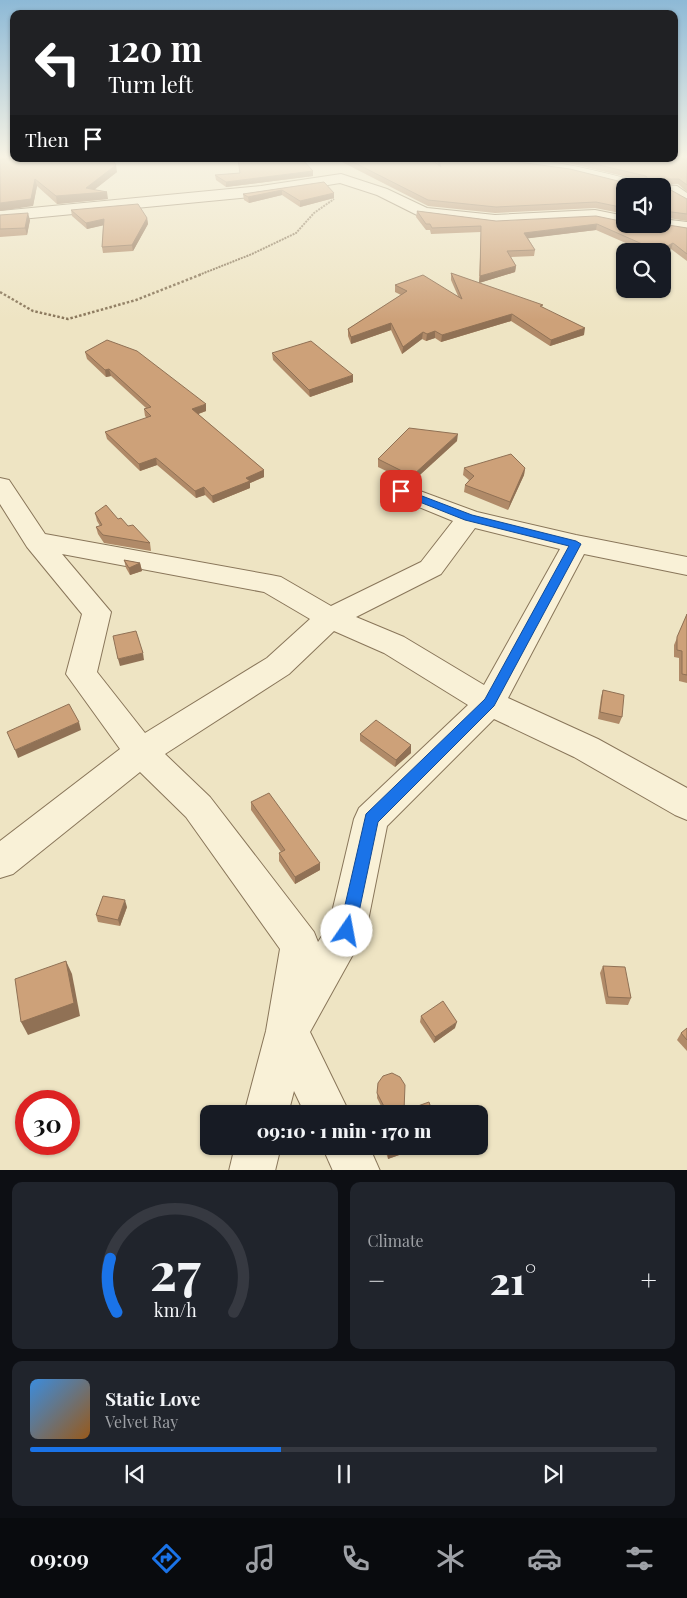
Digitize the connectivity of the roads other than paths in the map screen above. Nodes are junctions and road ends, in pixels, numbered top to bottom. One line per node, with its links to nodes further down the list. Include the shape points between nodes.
1 (71, 211): 3 (street)
2 (420, 211): 4 (street, via 495,220 595,215)
3 (0, 216)
4 (616, 219)
5 (671, 225): 6 (street)
6 (687, 227)
7 (0, 485): 10 (street)
8 (401, 491): 9 (street)
9 (468, 518): 11 (street); 13 (street, via 431,568)
10 (36, 541): 13 (street, via 271,584); 15 (street, via 97,612 81,674)
11 (576, 544): 12 (street); 14 (street)
12 (687, 566)
13 (330, 618): 14 (street, via 394,645); 15 (street, via 278,666)
14 (490, 703): 16 (street, via 586,748); 18 (street, via 371,819 347,931)
15 (140, 752): 17 (street); 18 (street, via 198,807 300,945)
16 (687, 805)
17 (0, 862)
18 (286, 1031): 19 (street); 20 (street)
19 (268, 1105)
20 (323, 1105)
21 (256, 1155): 23 (street)
22 (350, 1155): 24 (street)
23 (252, 1170)
24 (357, 1170)

